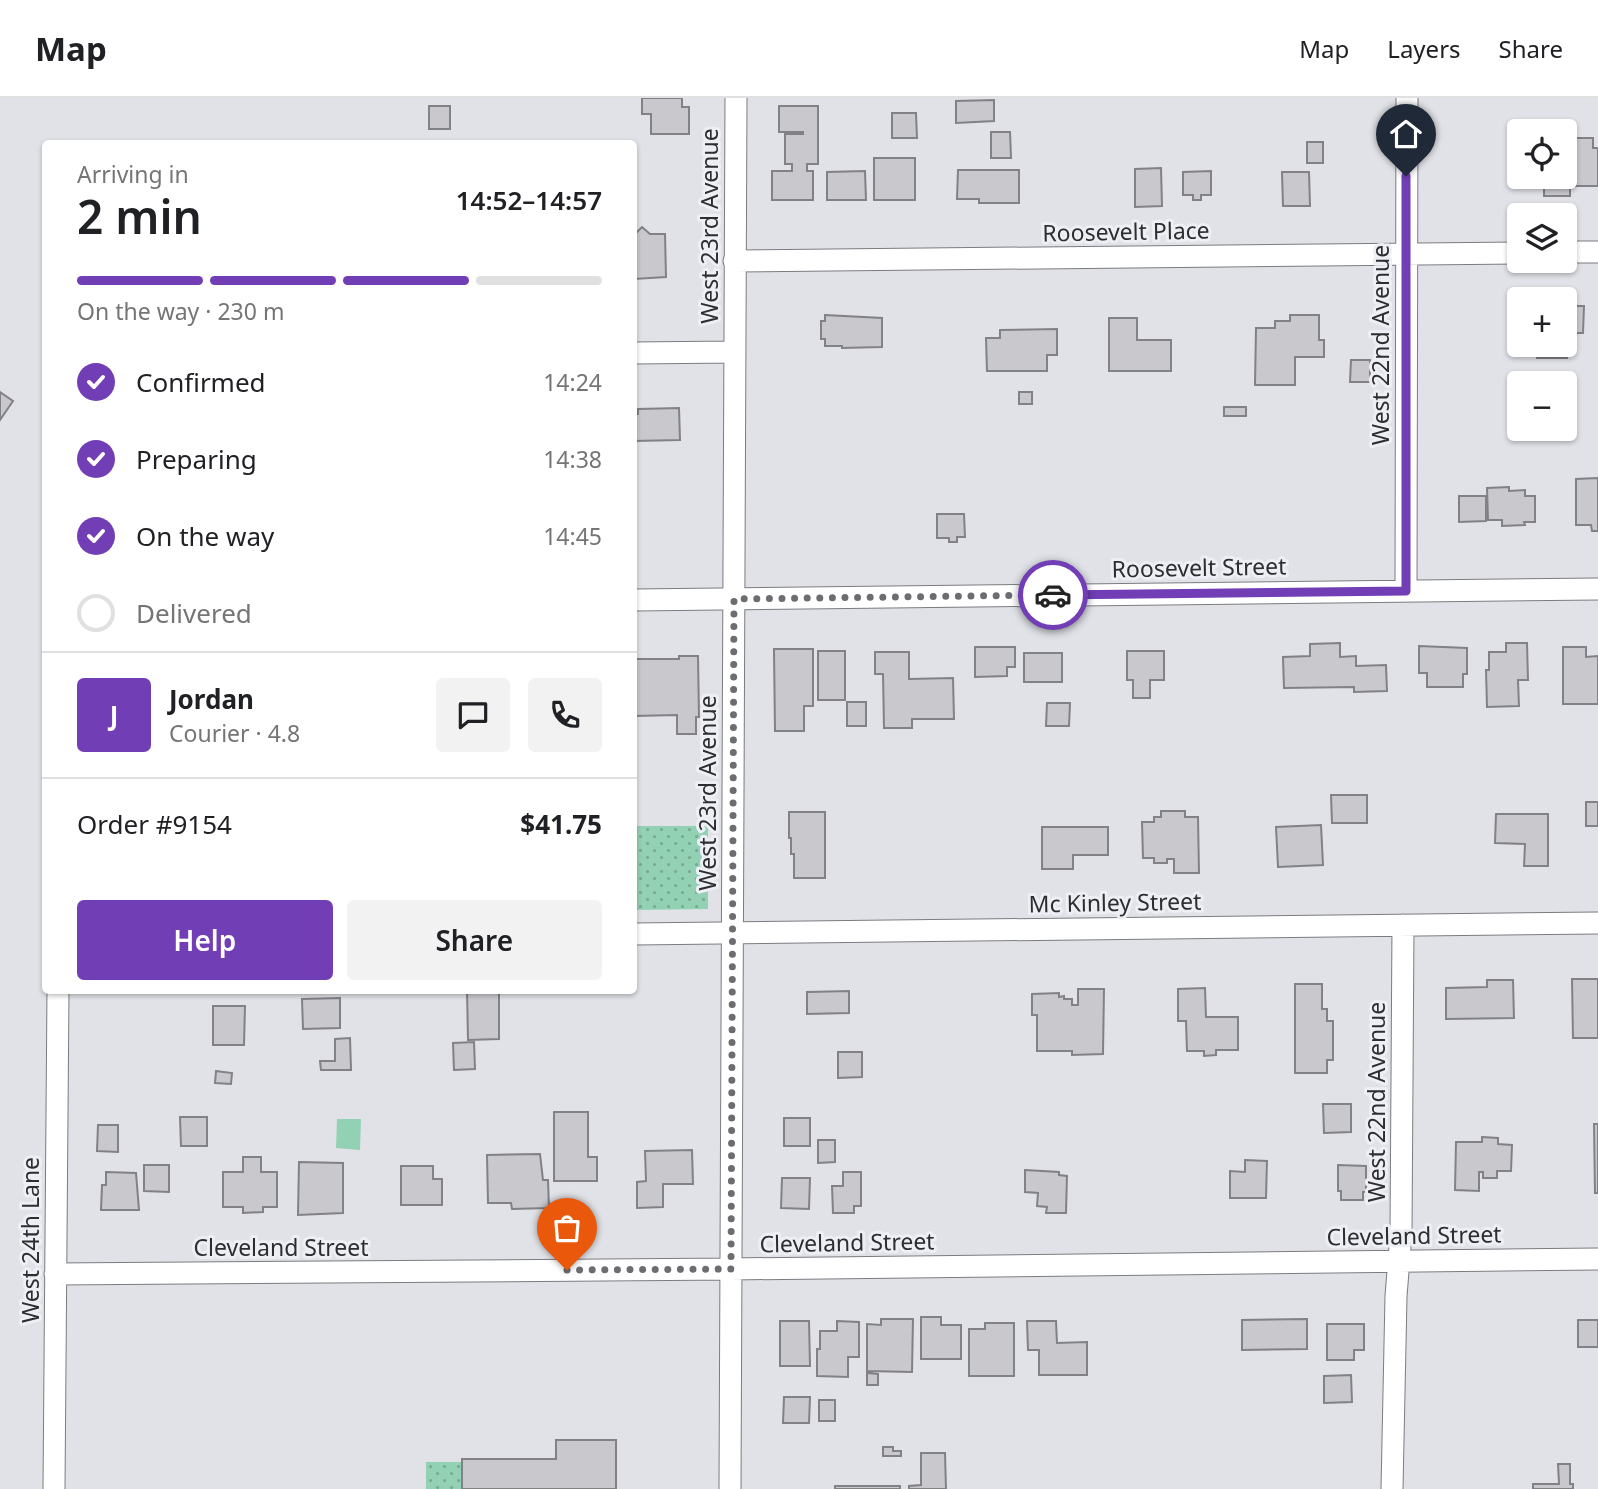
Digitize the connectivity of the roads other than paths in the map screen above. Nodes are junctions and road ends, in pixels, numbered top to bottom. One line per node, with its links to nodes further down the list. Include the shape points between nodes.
1 (736, 98): 7 (street, West 23rd Avenue)
2 (1407, 98): 6 (street, West 22nd Avenue)
3 (1598, 252): 5 (street)
4 (1507, 253): 6 (street, Roosevelt Place)
5 (1577, 253)
6 (1406, 254): 7 (street, Roosevelt Place); 11 (street, West 22nd Avenue)
7 (734, 261): 8 (street, West 23rd Avenue)
8 (734, 352): 9 (street); 12 (street, West 23rd Avenue)
9 (637, 353)
10 (1598, 589): 11 (street, Roosevelt Street)
11 (1406, 591): 12 (street, Roosevelt Street)
12 (734, 599): 13 (street, Roosevelt Street); 16 (street, West 23rd Avenue)
13 (637, 600)
14 (1598, 923): 15 (street, Mc Kinley Street)
15 (1403, 925): 16 (street, Mc Kinley Street); 20 (street, West 22nd Avenue)
16 (733, 933): 17 (street, Mc Kinley Street); 21 (street, West 23rd Avenue)
17 (637, 934)
18 (58, 994): 22 (street, West 24th Lane)
19 (1598, 1259): 20 (street, Cleveland Street)
20 (1399, 1262): 21 (street, Cleveland Street); 25 (street, West 22nd Avenue)
21 (731, 1269): 22 (street, Cleveland Street); 24 (street, West 23rd Avenue)
22 (55, 1274): 23 (street, West 24th Lane)
23 (54, 1489)
24 (730, 1489)
25 (1392, 1489)

